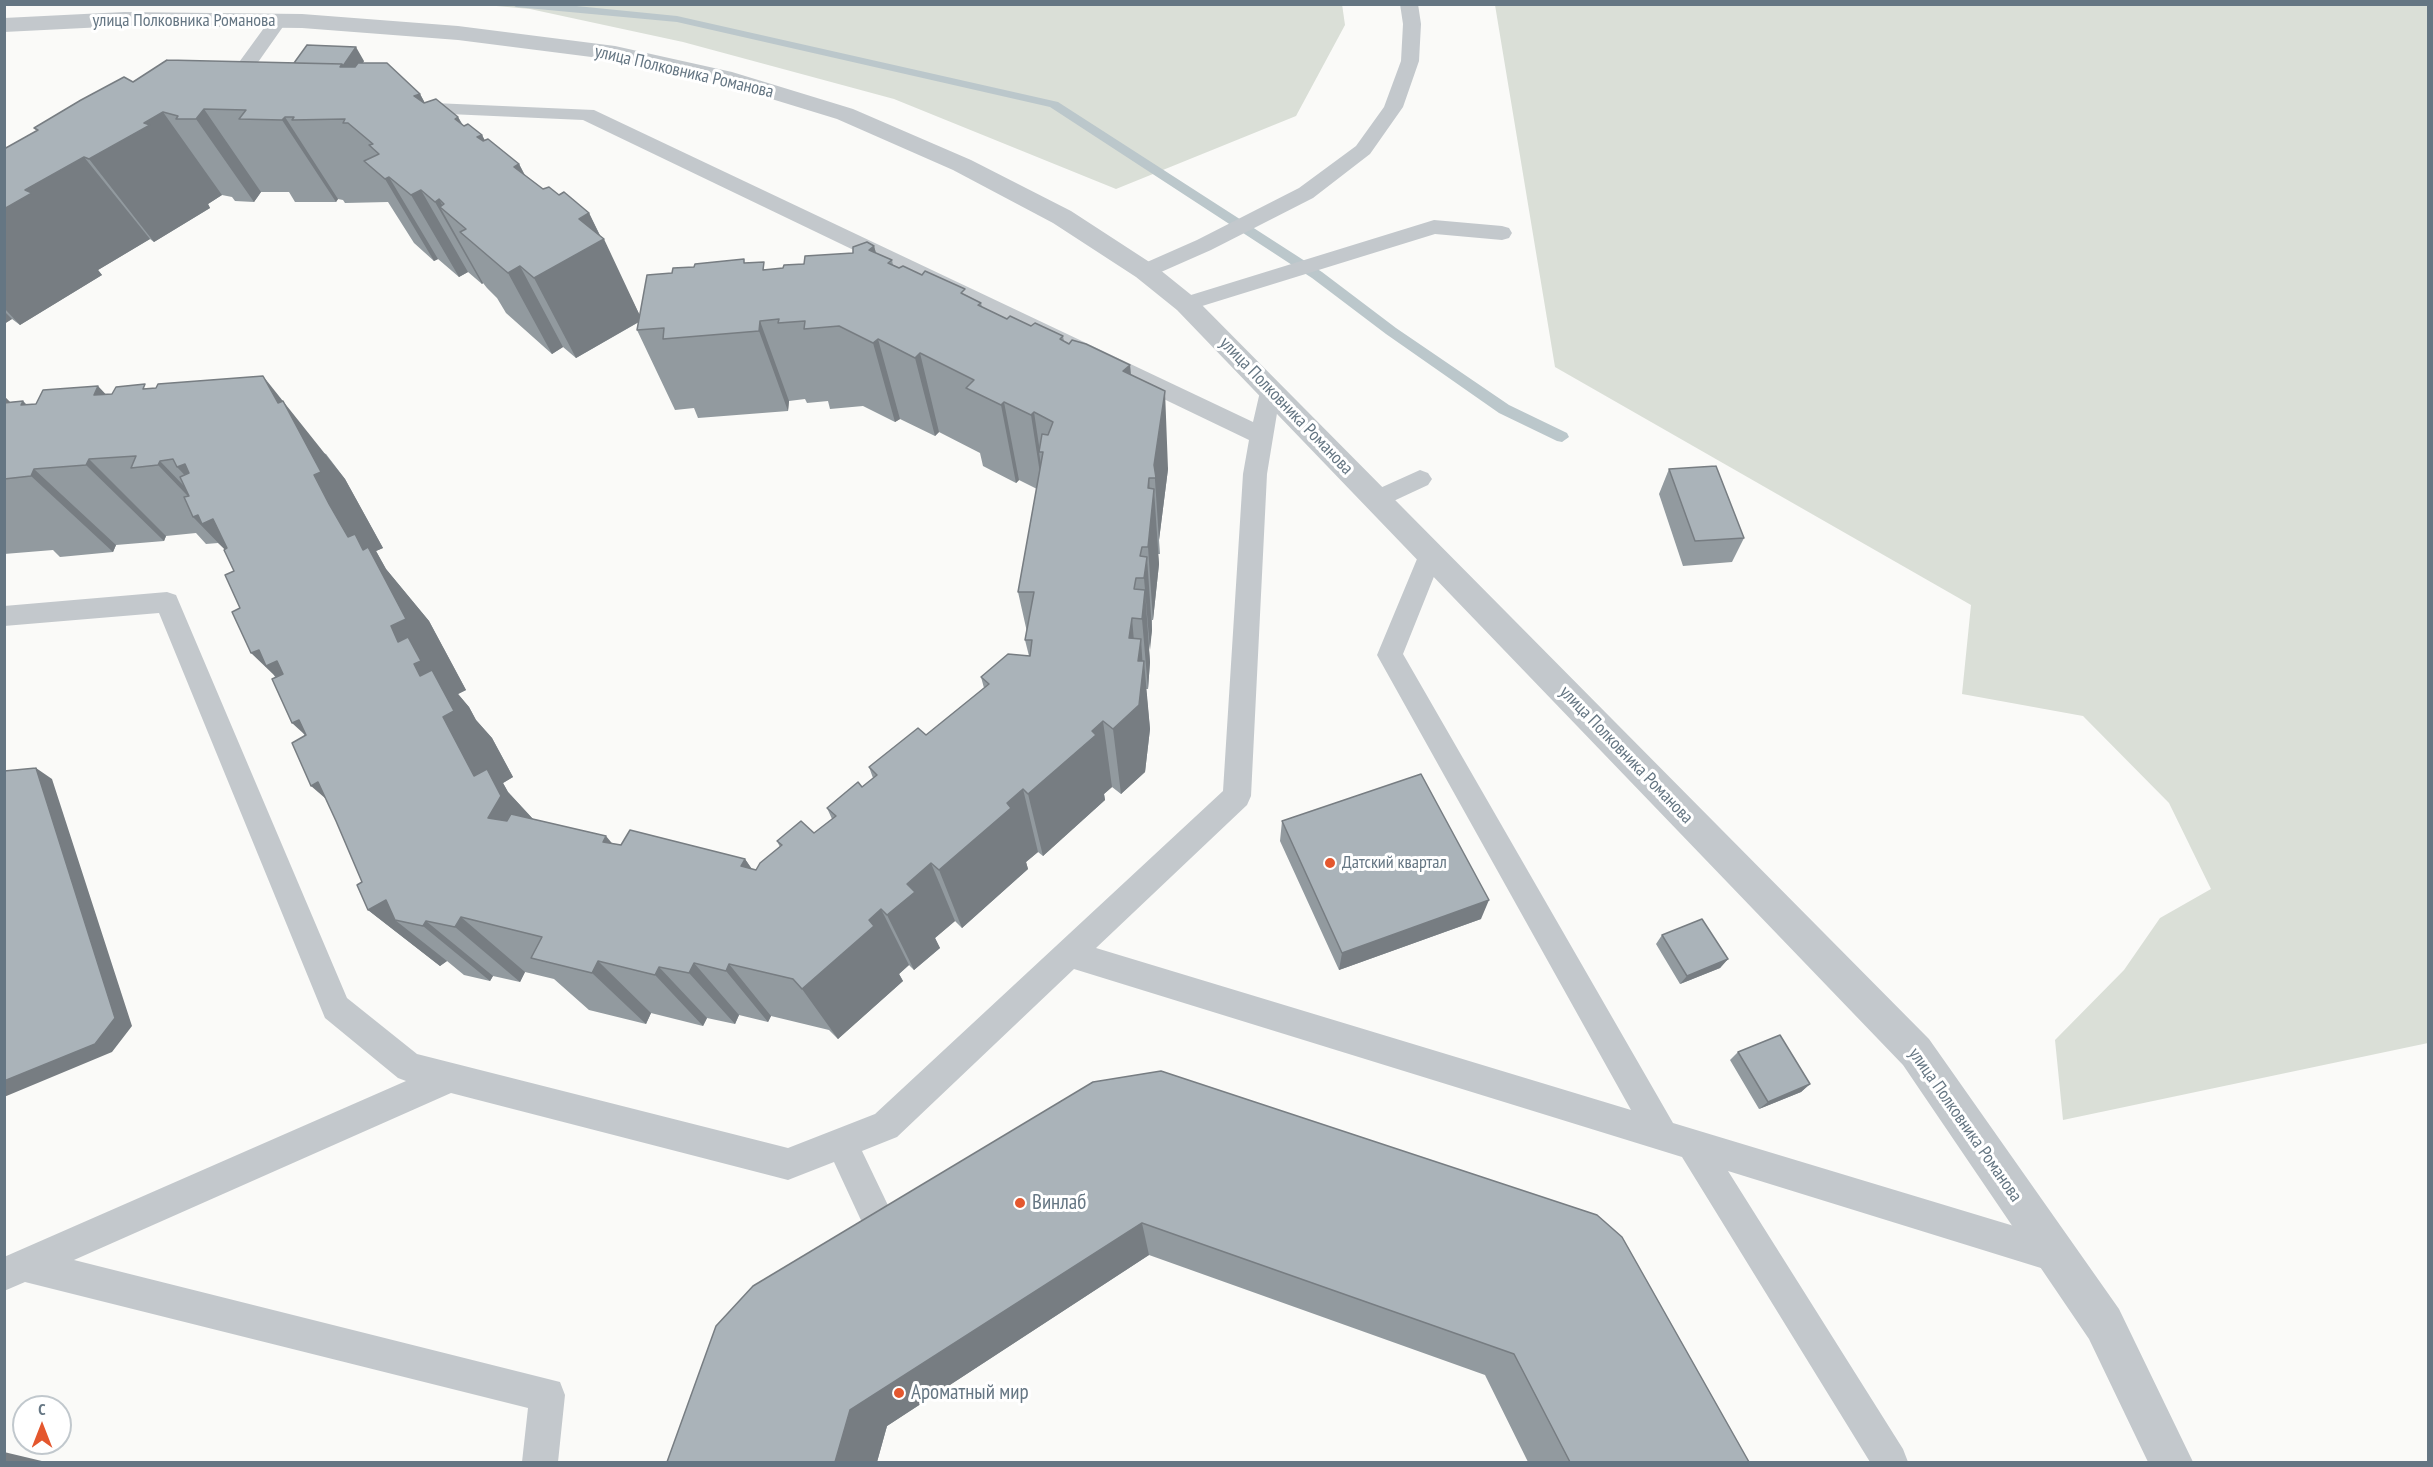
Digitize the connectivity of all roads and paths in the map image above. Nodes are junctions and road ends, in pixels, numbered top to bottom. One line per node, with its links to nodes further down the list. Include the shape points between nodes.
1 (1409, 4): 7 (lane, via 1410,62 1393,107 1363,150 1306,193)
2 (278, 21): 3 (street, улица Полковника Романова, via 124,19); 4 (lane, via 216,104); 7 (street, улица Полковника Романова, via 458,33 615,53 732,79 845,114 962,165 1062,217)
3 (4, 25)
4 (242, 102)
5 (389, 107): 10 (lane, via 587,114)
6 (1502, 233): 8 (lane, via 1434,227)
7 (1145, 271): 8 (street, улица Полковника Романова)
8 (1186, 304): 9 (street, улица Полковника Романова)
9 (1270, 389): 10 (lane); 12 (street, улица Полковника Романова)
10 (1262, 436): 15 (lane, via 1255,474 1237,796)
11 (1420, 479): 12 (lane)
12 (1377, 499): 13 (street, улица Полковника Романова)
13 (1431, 554): 17 (lane, via 1390,655); 20 (street, улица Полковника Романова, via 1916,1052)
14 (4, 616): 16 (lane, via 167,602 336,1008 409,1067)
15 (1069, 954): 17 (lane); 18 (lane, via 886,1126)
16 (449, 1078): 18 (lane, via 789,1164); 21 (lane)
17 (1678, 1140): 20 (lane); 23 (lane)
18 (842, 1143): 19 (lane)
19 (894, 1254)
20 (2057, 1256): 24 (street, улица Полковника Романова, via 2104,1324)
21 (15, 1269): 22 (lane, via 547,1395)
22 (540, 1462)
23 (1890, 1462)
24 (2170, 1462)

